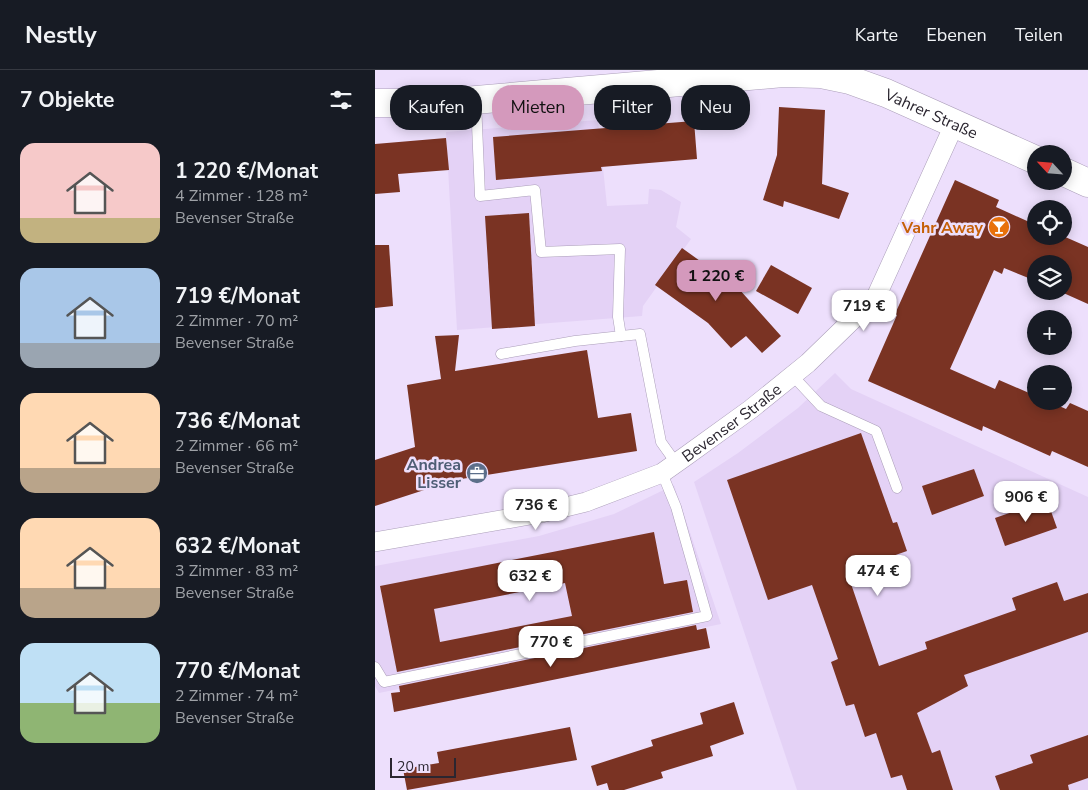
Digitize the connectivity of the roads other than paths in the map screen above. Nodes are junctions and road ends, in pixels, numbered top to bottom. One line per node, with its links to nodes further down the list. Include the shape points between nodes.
1 (697, 75): 2 (main road, Vahrer Straße); 5 (main road, Vahrer Straße, via 821,74 851,80)
2 (482, 99)
3 (375, 103): 4 (main road, Vahrer Straße)
4 (390, 103)
5 (955, 123): 7 (main road, Vahrer Straße); 12 (street, Bevenser Straße, via 876,297)
6 (477, 130): 10 (lane, via 480,196 535,190 541,252 620,249 618,317)
7 (1027, 156)
8 (1073, 176): 9 (main road)
9 (1088, 183)
10 (621, 336): 11 (lane); 13 (lane, via 640,334)
11 (501, 354)
12 (792, 376): 13 (street, Bevenser Straße); 14 (lane, via 821,406 876,431)
13 (669, 468): 15 (street, Bevenser Straße, via 587,502); 16 (lane, via 676,507 707,616 384,682)
14 (897, 488)
15 (375, 542)
16 (375, 667)

